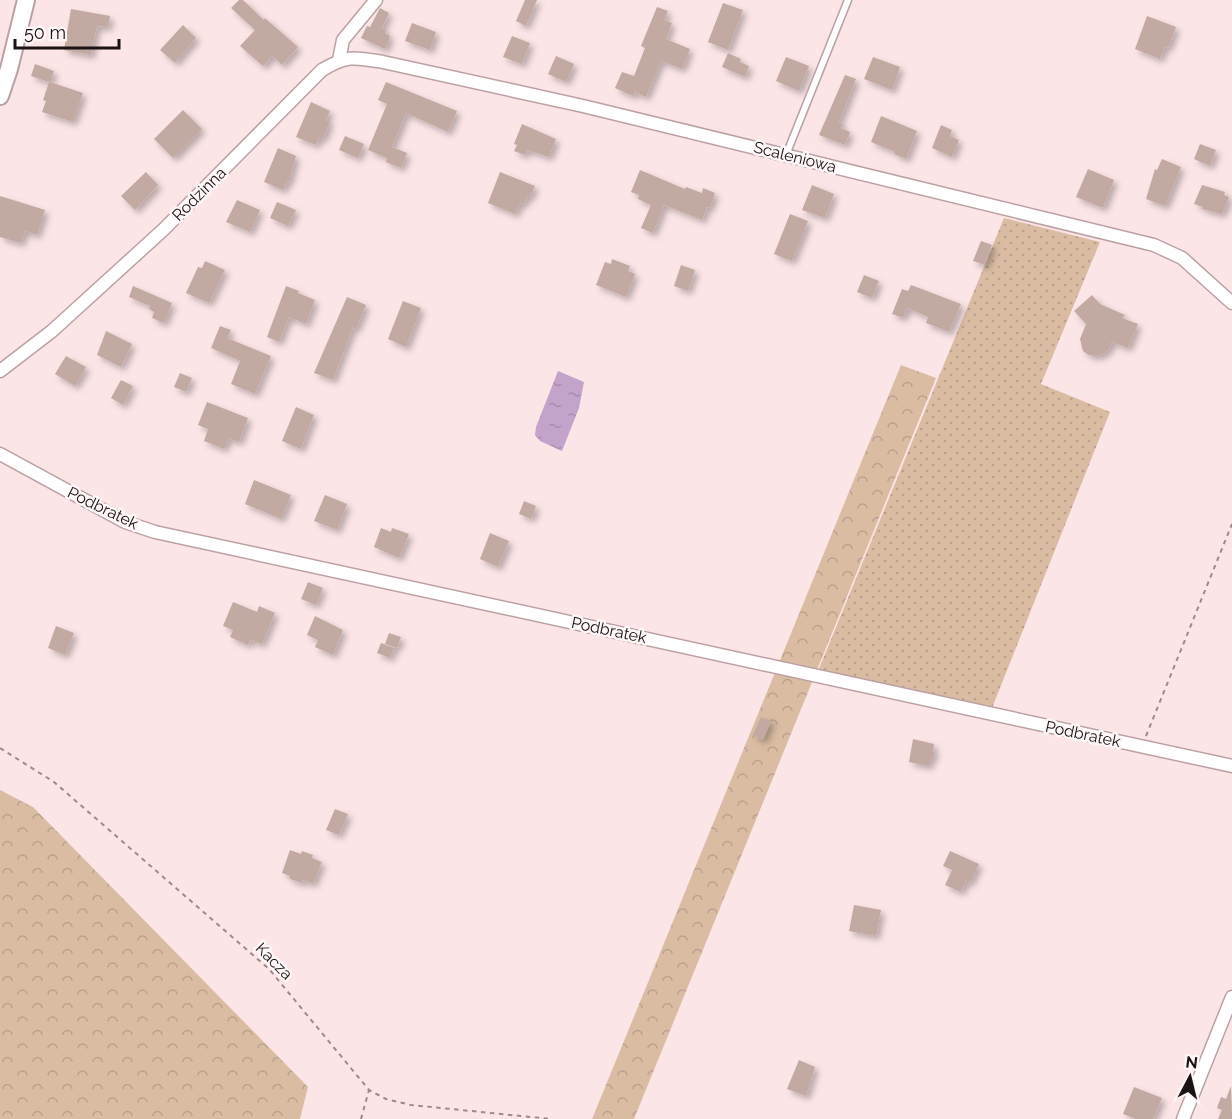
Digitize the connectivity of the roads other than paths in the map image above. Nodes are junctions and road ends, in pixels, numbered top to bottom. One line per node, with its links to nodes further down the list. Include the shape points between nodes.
1 (26, 0): 5 (street)
2 (376, 0): 4 (street, via 343,40)
3 (848, 0): 6 (lane)
4 (339, 60): 6 (street, Scaleniowa, via 383,62); 8 (street, Rodzinna, via 322,70 163,230 52,331)
5 (0, 96)
6 (786, 155): 7 (street, Scaleniowa, via 1154,245 1182,258)
7 (1232, 303)
8 (0, 371)
9 (0, 454): 10 (street, Podbratek, via 125,522 155,532)
10 (1232, 766)
11 (1232, 997): 12 (street)
12 (1183, 1119)

